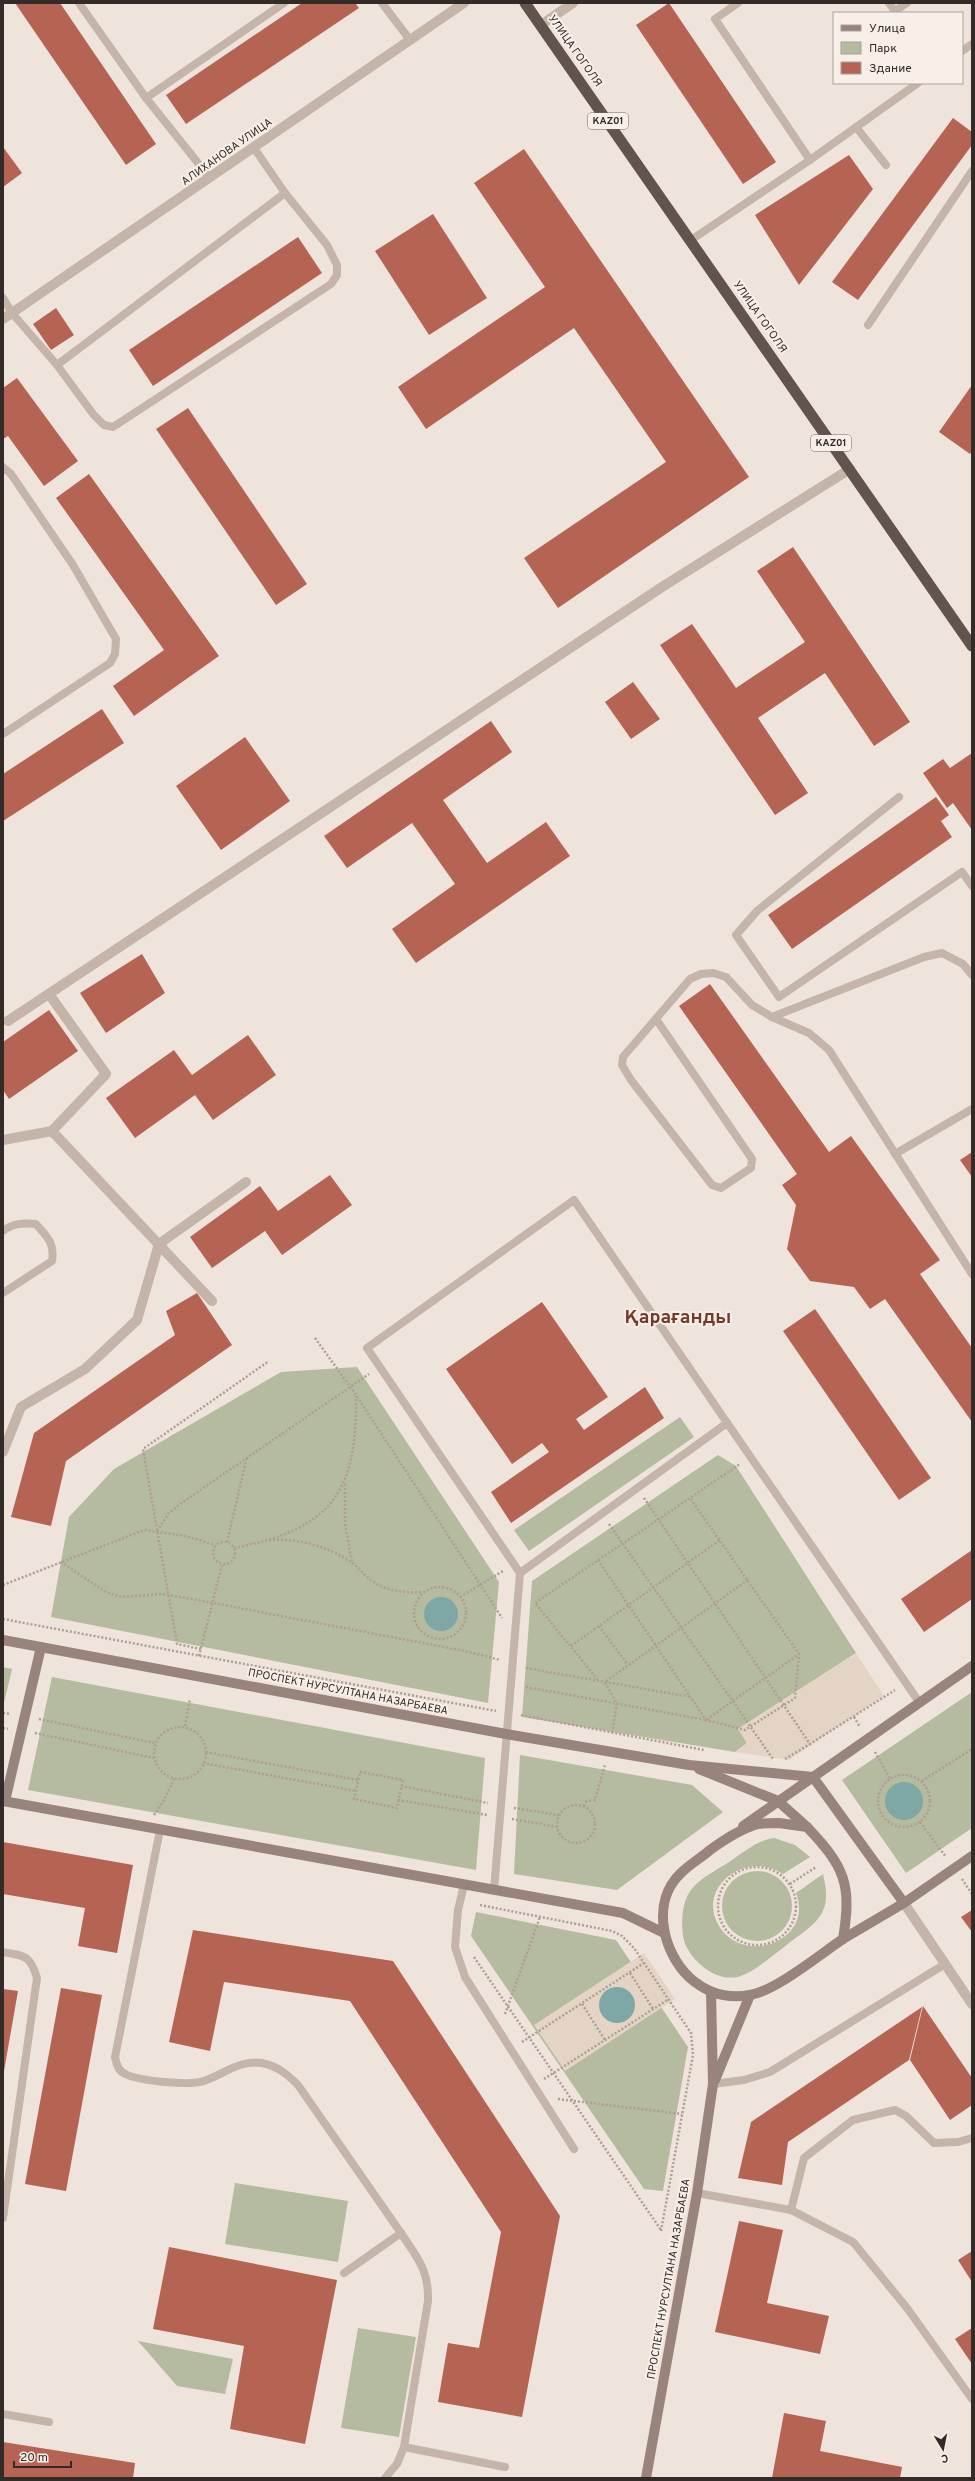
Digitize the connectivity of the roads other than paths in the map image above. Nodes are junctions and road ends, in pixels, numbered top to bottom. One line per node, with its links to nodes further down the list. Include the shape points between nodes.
1 (79, 3): 16 (lane)
2 (284, 3): 16 (lane)
3 (382, 3): 12 (lane)
4 (464, 3): 12 (street, АЛИХАНОВА УЛИЦА)
5 (525, 3): 11 (highway, УЛИЦА ГОГОЛЯ / KАZ01)
6 (573, 3): 11 (street)
7 (738, 3): 19 (lane, via 715,19)
8 (889, 3): 10 (lane)
9 (907, 3): 10 (lane)
10 (895, 12)
11 (541, 25): 24 (highway, УЛИЦА ГОГОЛЯ / KАZ01)
12 (410, 40): 18 (street, АЛИХАНОВА УЛИЦА)
13 (972, 44): 14 (lane)
14 (963, 50)
15 (917, 84): 17 (lane)
16 (146, 98): 22 (lane)
17 (856, 127): 19 (lane); 20 (lane)
18 (254, 148): 22 (street, АЛИХАНОВА УЛИЦА); 23 (lane)
19 (810, 160): 24 (lane)
20 (886, 165)
21 (972, 171): 28 (lane)
22 (210, 178): 26 (street, АЛИХАНОВА УЛИЦА)
23 (285, 193): 29 (lane); 29 (lane, via 327,246 337,264 337,275 331,284 113,427 104,425 93,414)
24 (691, 240): 31 (highway, УЛИЦА ГОГОЛЯ / KАZ01)
25 (3, 298): 26 (lane)
26 (12, 313): 27 (street, АЛИХАНОВА УЛИЦА); 29 (lane)
27 (3, 319)
28 (868, 325)
29 (57, 365)
30 (3, 467): 33 (lane, via 11,474 73,565 116,639 117,646 110,663)
31 (850, 469): 32 (highway, УЛИЦА ГОГОЛЯ / KАZ01); 37 (street, via 662,586)
32 (972, 646)
33 (3, 734)
34 (899, 797): 35 (lane, via 757,912 736,935 779,997 962,872)
35 (972, 886)
36 (972, 975): 38 (lane, via 963,964 942,953 924,957)
37 (49, 994): 40 (street); 42 (street, via 106,1074)
38 (772, 1017): 39 (lane, via 752,1005 726,976 713,973 700,974 690,979); 44 (lane, via 809,1033 829,1050)
39 (656, 1019): 39 (lane, via 623,1057 622,1065 712,1185 721,1188 751,1168 752,1159)
40 (8, 1021)
41 (972, 1110): 44 (lane)
42 (52, 1131): 43 (street); 47 (street)
43 (3, 1140)
44 (895, 1154): 48 (lane)
45 (246, 1182): 47 (street)
46 (3, 1231): 49 (lane, via 22,1223 36,1224 52,1242 53,1252 52,1261)
47 (158, 1244): 50 (street); 52 (street, via 137,1320 85,1369 21,1407)
48 (972, 1274)
49 (3, 1293)
50 (212, 1301)
51 (727, 1423): 53 (lane); 53 (lane, via 574,1200 367,1348); 57 (lane)
52 (3, 1452)
53 (520, 1574): 58 (lane)
54 (3, 1640): 55 (main road, ПРОСПЕКТ НУРСУЛТАНА НАЗАРБАЕВА)
55 (41, 1647): 58 (main road, ПРОСПЕКТ НУРСУЛТАНА НАЗАРБАЕВА); 61 (main road)
56 (972, 1666): 57 (main road)
57 (919, 1702): 60 (main road)
58 (506, 1734): 59 (main road, ПРОСПЕКТ НУРСУЛТАНА НАЗАРБАЕВА); 68 (lane)
59 (689, 1765): 60 (main road, ПРОСПЕКТ НУРСУЛТАНА НАЗАРБАЕВА); 62 (main road, ПРОСПЕКТ НУРСУЛТАНА НАЗАРБАЕВА)
60 (813, 1777): 62 (main road); 69 (main road)
61 (4, 1801): 64 (main road)
62 (778, 1801): 63 (main road, ПРОСПЕКТ НУРСУЛТАНА НАЗАРБАЕВА); 65 (main road)
63 (807, 1827): 65 (main road, via 779,1823 758,1824); 71 (main road, via 840,1867 847,1894)
64 (160, 1830): 67 (main road); 84 (lane, via 115,2056 117,2067 124,2074 181,2084 203,2082 240,2065 261,2063 283,2070 298,2084)
65 (723, 1840): 70 (main road, via 680,1873 669,1891 664,1912)
66 (972, 1856): 69 (main road)
67 (464, 1885): 68 (main road); 79 (lane, via 458,1910 455,1947 465,1977)
68 (494, 1890): 70 (main road, via 623,1913)
69 (904, 1903): 71 (main road); 73 (street)
70 (664, 1933): 74 (main road, via 670,1952 680,1969)
71 (843, 1939): 75 (main road, via 767,1989)
72 (3, 1952): 80 (lane, via 26,1956 33,1964 37,1978)
73 (945, 1964): 76 (street); 77 (lane, via 770,2072 744,2080)
74 (711, 1992): 75 (main road, via 730,1996); 77 (main road, ПРОСПЕКТ НУРСУЛТАНА НАЗАРБАЕВА)
75 (750, 1994): 77 (main road, ПРОСПЕКТ НУРСУЛТАНА НАЗАРБАЕВА)
76 (972, 2004)
77 (714, 2084): 81 (main road, ПРОСПЕКТ НУРСУЛТАНА НАЗАРБАЕВА)
78 (972, 2138): 82 (lane, via 958,2142 934,2143 906,2116 895,2110 853,2120 804,2158)
79 (574, 2149)
80 (6, 2175): 83 (lane)
81 (697, 2193): 82 (lane); 92 (main road, ПРОСПЕКТ НУРСУЛТАНА НАЗАРБАЕВА)
82 (792, 2210): 86 (lane, via 853,2242 907,2308)
83 (3, 2218)
84 (401, 2233): 85 (lane); 89 (lane, via 423,2267 428,2283 428,2301)
85 (344, 2273)
86 (972, 2399)
87 (3, 2414): 88 (lane)
88 (49, 2422)
89 (404, 2447): 90 (lane); 91 (lane, via 397,2464)
90 (505, 2467)
91 (385, 2478)
92 (646, 2478)

